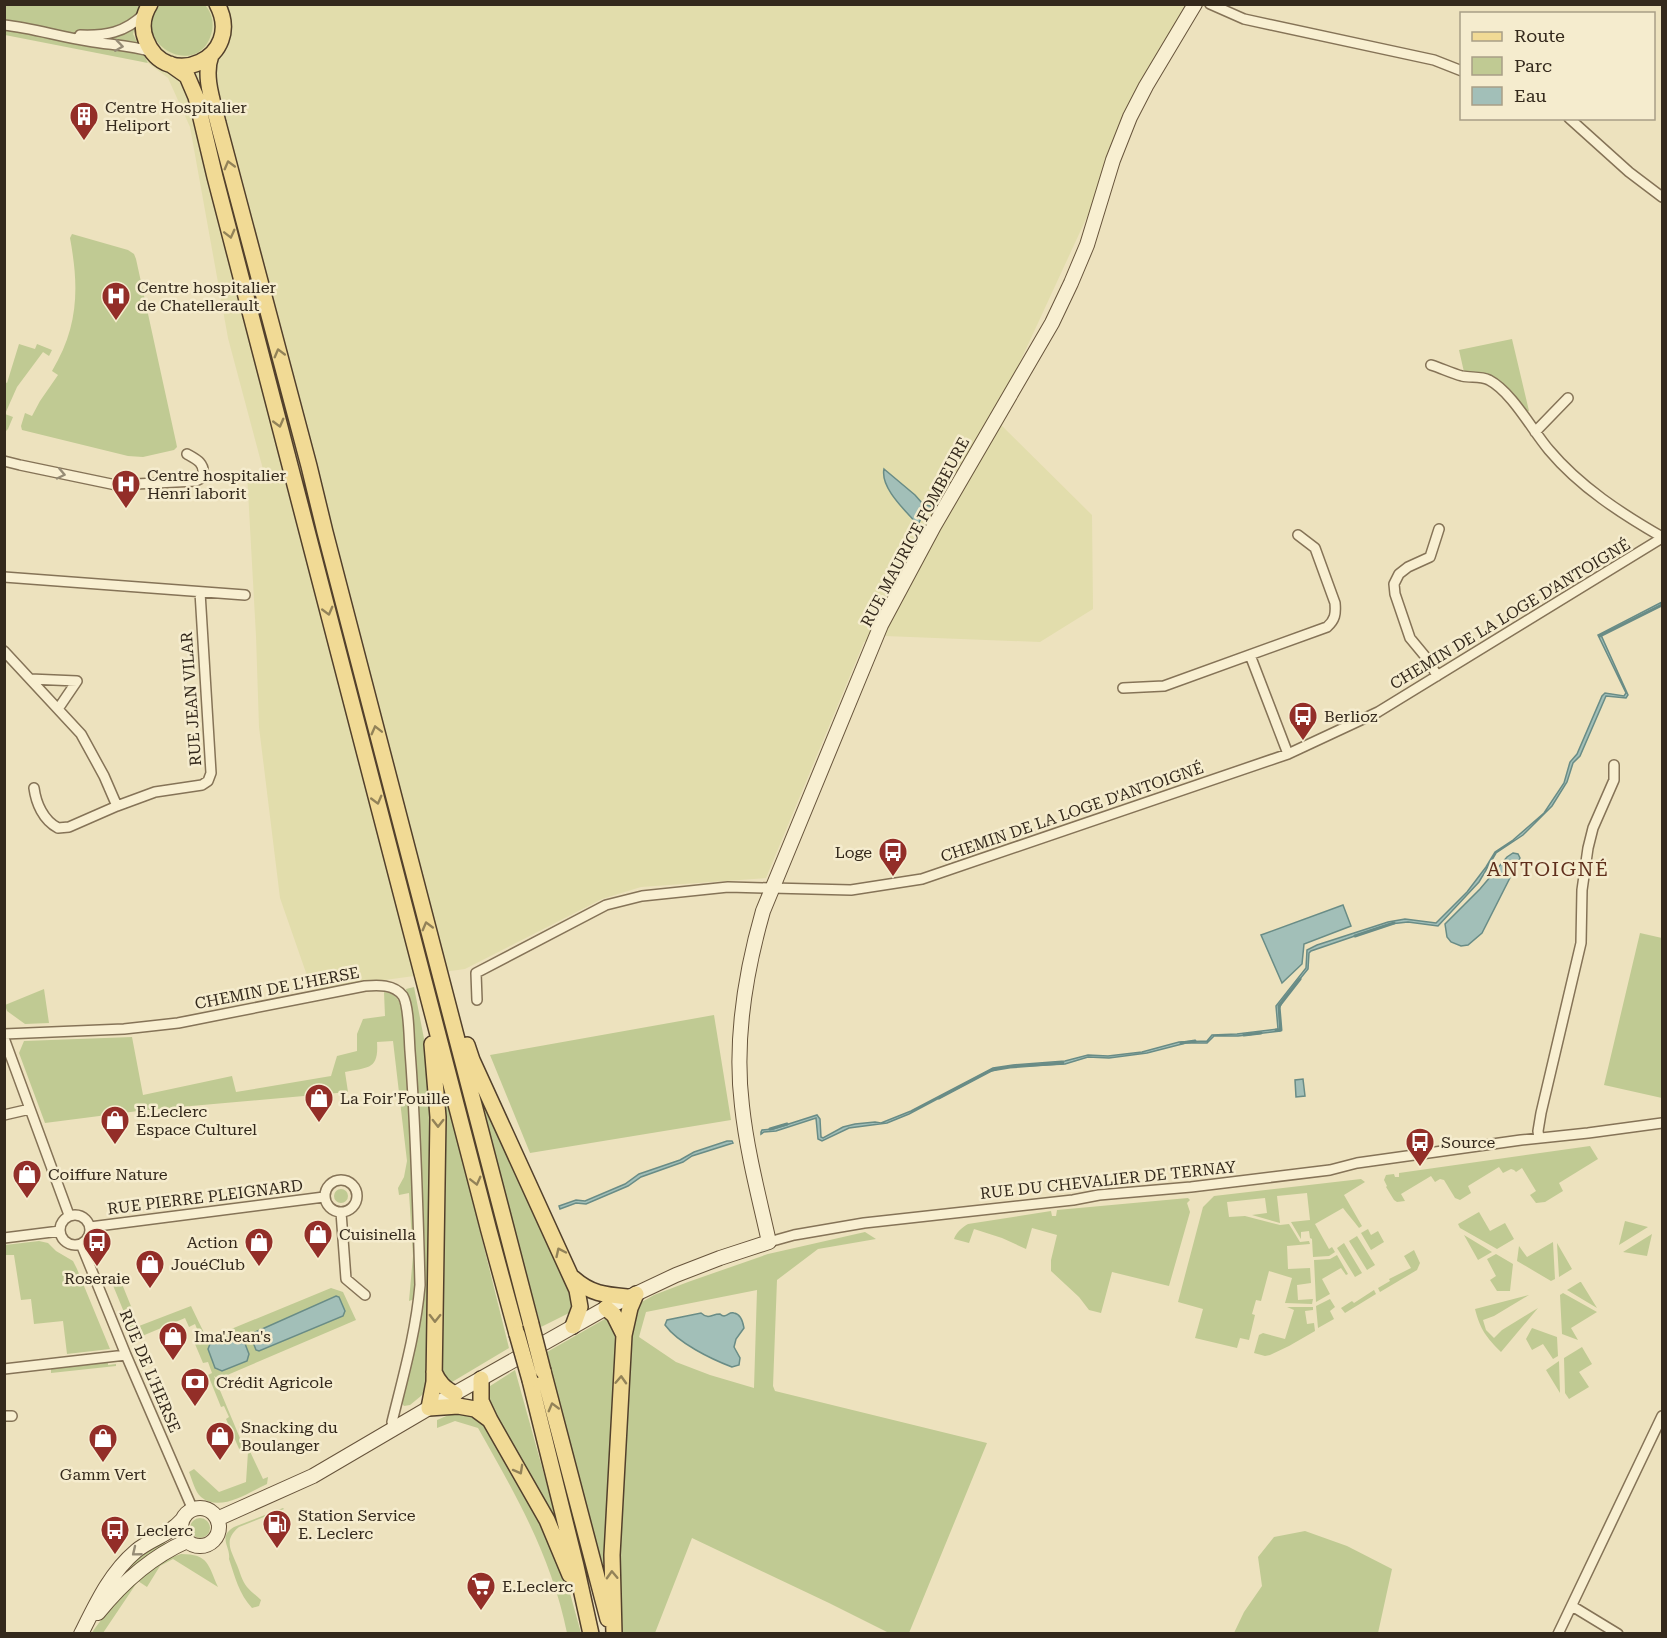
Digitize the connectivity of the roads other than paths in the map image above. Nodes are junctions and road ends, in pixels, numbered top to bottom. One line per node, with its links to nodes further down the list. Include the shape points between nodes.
1 (218, 4): 8 (main road, via 224,31)
2 (1195, 4): 34 (street, RUE MAURICE FOMBEURE, via 1130,117 1087,245 1052,323 933,526 881,626)
3 (1210, 4): 10 (street, via 1244,18 1434,60)
4 (148, 9): 6 (street, via 129,27 111,33); 7 (main road, via 144,33)
5 (4, 25): 6 (street)
6 (44, 31): 7 (street, one-way to 7)
7 (153, 53): 9 (main road)
8 (211, 56): 9 (main road, via 195,65); 36 (main road, one-way to 8, via 218,123 209,81)
9 (170, 64): 35 (main road, one-way to 35, via 187,76 196,97)
10 (1460, 70)
11 (1571, 120): 12 (street)
12 (1662, 197)
13 (1431, 365): 15 (street, via 1488,380 1506,394)
14 (1568, 398): 15 (street)
15 (1535, 432): 20 (street, via 1568,470 1614,508)
16 (187, 453): 17 (street, one-way to 16, via 120,485 196,481 203,475 202,465)
17 (4, 461)
18 (1439, 529): 26 (street, via 1430,557 1408,567 1394,584 1410,638)
19 (1298, 535): 25 (street, via 1315,548 1335,603 1333,621 1327,627)
20 (1662, 538): 26 (street, CHEMIN DE LA LOGE D'ANTOIGNÉ)
21 (4, 576): 22 (street)
22 (200, 592): 23 (street); 33 (street, RUE JEAN VILAR, via 212,773 202,785 155,792)
23 (245, 595)
24 (4, 651): 27 (street)
25 (1250, 655): 28 (street, via 1164,686); 30 (street)
26 (1437, 676): 30 (street, CHEMIN DE LA LOGE D'ANTOIGNÉ, via 1378,712)
27 (30, 679): 29 (street); 29 (street, via 77,681)
28 (1123, 688)
29 (58, 709): 33 (street, via 85,741)
30 (1288, 754): 34 (street, CHEMIN DE LA LOGE D'ANTOIGNÉ, via 922,879 851,890)
31 (1614, 765): 43 (street, via 1614,780 1588,848 1581,943 1541,1113)
32 (34, 788): 33 (street, RUE JEAN VILAR, via 39,808 58,828)
33 (117, 806)
34 (773, 887): 37 (street, CHEMIN DE LA LOGE D'ANTOIGNÉ, via 728,887 642,896 606,905 476,973); 50 (street, RUE MAURICE FOMBEURE, via 748,973 739,1072 748,1148)
35 (425, 982): 60 (main road, one-way to 60, via 423,1004 433,1050 438,1117); 71 (main road, one-way to 71, bridge, via 530,1380)
36 (442, 982): 52 (main road, one-way to 36, via 472,1060); 74 (main road, one-way to 36, bridge)
37 (477, 1000)
38 (4, 1034): 66 (street, CHEMIN DE L'HERSE, via 178,1023 364,986 393,988 403,997 412,1068 420,1285 411,1347 392,1422)
39 (4, 1038): 40 (street)
40 (30, 1109): 41 (street); 46 (street)
41 (4, 1115)
42 (1662, 1123): 43 (street, RUE DU CHEVALIER DE TERNAY)
43 (1539, 1138): 50 (street, RUE DU CHEVALIER DE TERNAY, via 1330,1170 864,1223)
44 (324, 1197): 45 (street, via 328,1206); 45 (street, via 333,1181 352,1184 356,1199 351,1208); 47 (street, RUE PIERRE PLEIGNARD)
45 (341, 1212): 54 (street, via 346,1279)
46 (69, 1215): 47 (street, via 82,1216); 48 (street, via 62,1221)
47 (90, 1227): 51 (street, via 89,1237)
48 (60, 1231): 49 (street); 51 (street, via 67,1243)
49 (4, 1238)
50 (769, 1242): 53 (street, RUE DU CHEVALIER DE TERNAY)
51 (81, 1244): 58 (street, RUE DE L'HERSE)
52 (572, 1278): 53 (main road, via 599,1294); 56 (main road, via 580,1307)
53 (632, 1295): 55 (street, RUE DU CHEVALIER DE TERNAY); 57 (main road)
54 (365, 1296)
55 (606, 1308): 56 (street, RUE DU CHEVALIER DE TERNAY); 57 (main road)
56 (573, 1326): 61 (street, RUE DU CHEVALIER DE TERNAY)
57 (624, 1335): 74 (main road, one-way to 57, via 612,1555)
58 (126, 1355): 59 (street); 67 (street, RUE DE L'HERSE)
59 (4, 1369)
60 (434, 1372): 62 (main road, via 438,1382); 63 (main road)
61 (481, 1379): 62 (street, RUE DU CHEVALIER DE TERNAY); 65 (main road, via 481,1401)
62 (455, 1394): 63 (street, RUE DU CHEVALIER DE TERNAY)
63 (429, 1408): 65 (main road, via 475,1409); 66 (street, RUE DU CHEVALIER DE TERNAY)
64 (1662, 1416): 70 (street)
65 (490, 1420): 71 (main road, one-way to 71, via 547,1520)
66 (394, 1429): 68 (street, RUE DU CHEVALIER DE TERNAY, via 313,1476)
67 (188, 1514): 68 (street, via 205,1509); 69 (street, via 181,1528); 72 (street, one-way to 72, via 174,1529 128,1558 109,1582)
68 (217, 1519): 69 (street, via 219,1530 210,1544 198,1546)
69 (187, 1541): 72 (street, via 132,1576)
70 (1572, 1606): 75 (street); 76 (street)
71 (585, 1608): 73 (main road)
72 (81, 1634)
73 (591, 1634)
74 (613, 1634)
75 (1558, 1634)
76 (1618, 1634)

